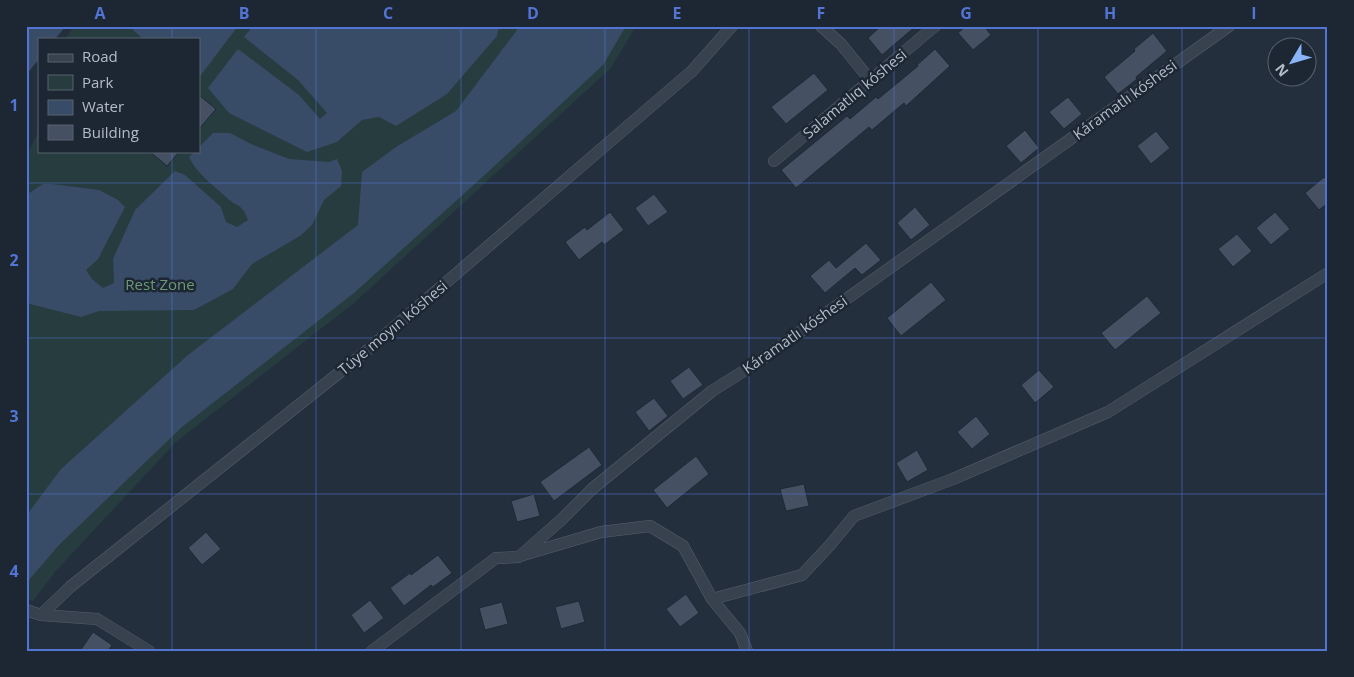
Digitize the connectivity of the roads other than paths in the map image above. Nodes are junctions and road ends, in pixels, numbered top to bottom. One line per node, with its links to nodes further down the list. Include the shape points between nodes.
1 (732, 26): 11 (street, Túye moyın kóshesi, via 692,71 372,347 70,587)
2 (821, 26): 5 (street, via 841,44)
3 (935, 26): 5 (street, Salamatlıq kóshesi)
4 (1229, 26): 8 (street, Káramatlı kóshesi, via 758,362 712,391 592,489)
5 (871, 81): 6 (street, Salamatlıq kóshesi)
6 (774, 161)
7 (1328, 273): 9 (street, via 1108,412 953,479 854,516 802,575)
8 (519, 557): 9 (street, via 602,532 650,526 683,546); 13 (street, via 496,558)
9 (712, 599): 14 (street, via 740,633)
10 (26, 610): 11 (street)
11 (41, 615): 12 (street, via 97,619)
12 (150, 651)
13 (372, 651)
14 (747, 651)

